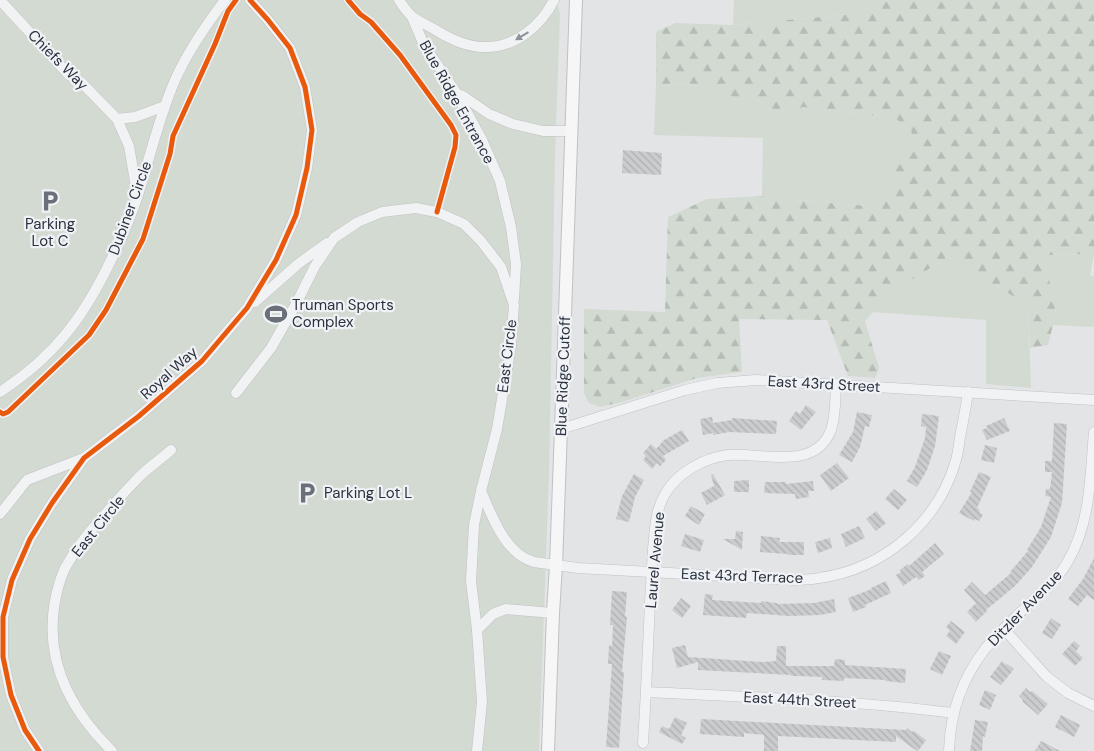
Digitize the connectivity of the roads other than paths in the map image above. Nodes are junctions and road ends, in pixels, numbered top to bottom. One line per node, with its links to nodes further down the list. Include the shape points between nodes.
1 (0, 0): 10 (street, Chiefs Way, via 69,75 81,82)
2 (250, 0): 15 (street, Royal Way, via 290,48 305,88 312,130 296,215 276,260)
3 (399, 0): 7 (street)
4 (554, 0): 7 (street, one-way to 7, via 534,28 513,41 497,46 470,45 452,39)
5 (576, 0): 11 (main road, Blue Ridge Cutoff)
6 (222, 3): 9 (street, Dubiner Circle, via 192,46)
7 (412, 17): 8 (street, Blue Ridge Entrance, via 424,45)
8 (457, 94): 11 (street, via 512,124 543,131); 14 (street, Blue Ridge Entrance, via 500,181 516,264)
9 (165, 106): 10 (street); 12 (street, Dubiner Circle)
10 (117, 120): 12 (street, Chiefs Way, via 129,146)
11 (572, 131): 21 (main road, Blue Ridge Cutoff)
12 (138, 196): 17 (street, Dubiner Circle, via 101,282 67,334 30,370)
13 (334, 238): 14 (street, East Circle, via 358,222 382,212 416,208 437,212 464,224 481,241 501,266); 15 (street, East Circle, via 298,264); 19 (street, East Circle, via 314,266 271,348)
14 (514, 305): 25 (street, East Circle, via 511,345 497,428)
15 (248, 308): 24 (street, Royal Way, via 202,361)
16 (836, 384): 18 (street, East 43rd Street); 21 (street, East 43rd Street, via 756,380 717,383); 28 (street, Laurel Avenue, via 831,429 824,441 808,454 795,457 719,457 680,475 666,493 658,512)
17 (0, 392)
18 (968, 392): 20 (street, East 43rd Street); 28 (street, East 43rd Terrace, via 956,460 942,495 917,529 880,557 836,575 796,580)
19 (236, 393)
20 (1094, 400)
21 (561, 429): 27 (main road, Blue Ridge Cutoff)
22 (1094, 432): 30 (street, Ditzler Avenue, via 1087,509 1079,541 1056,578)
23 (172, 450): 37 (street, East Circle, via 140,476 80,544 65,570 53,612 52,642 70,699)
24 (84, 458): 26 (street, via 27,480); 36 (street, Royal Way, via 30,539 12,580 3,617 3,657 11,695)
25 (481, 491): 27 (street, via 497,527 513,550 527,560); 31 (street, East Circle, via 474,525 472,581)
26 (0, 514)
27 (556, 565): 28 (street, East 43rd Terrace); 29 (main road, Blue Ridge Cutoff)
28 (652, 572): 32 (street, Laurel Avenue)
29 (552, 613): 31 (street, via 506,609 493,614); 39 (main road, Blue Ridge Cutoff)
30 (1004, 629): 33 (street, via 1047,677 1068,693); 34 (street, Ditzler Avenue, via 973,666)
31 (477, 630): 38 (street, East Circle, via 482,702)
32 (646, 692): 34 (street, East 44th Street, via 907,707); 35 (street, Laurel Avenue)
33 (1094, 706)
34 (953, 713): 40 (street, Ditzler Avenue)
35 (643, 743)
36 (39, 751)
37 (112, 751)
38 (477, 751)
39 (548, 751)
40 (949, 751)

